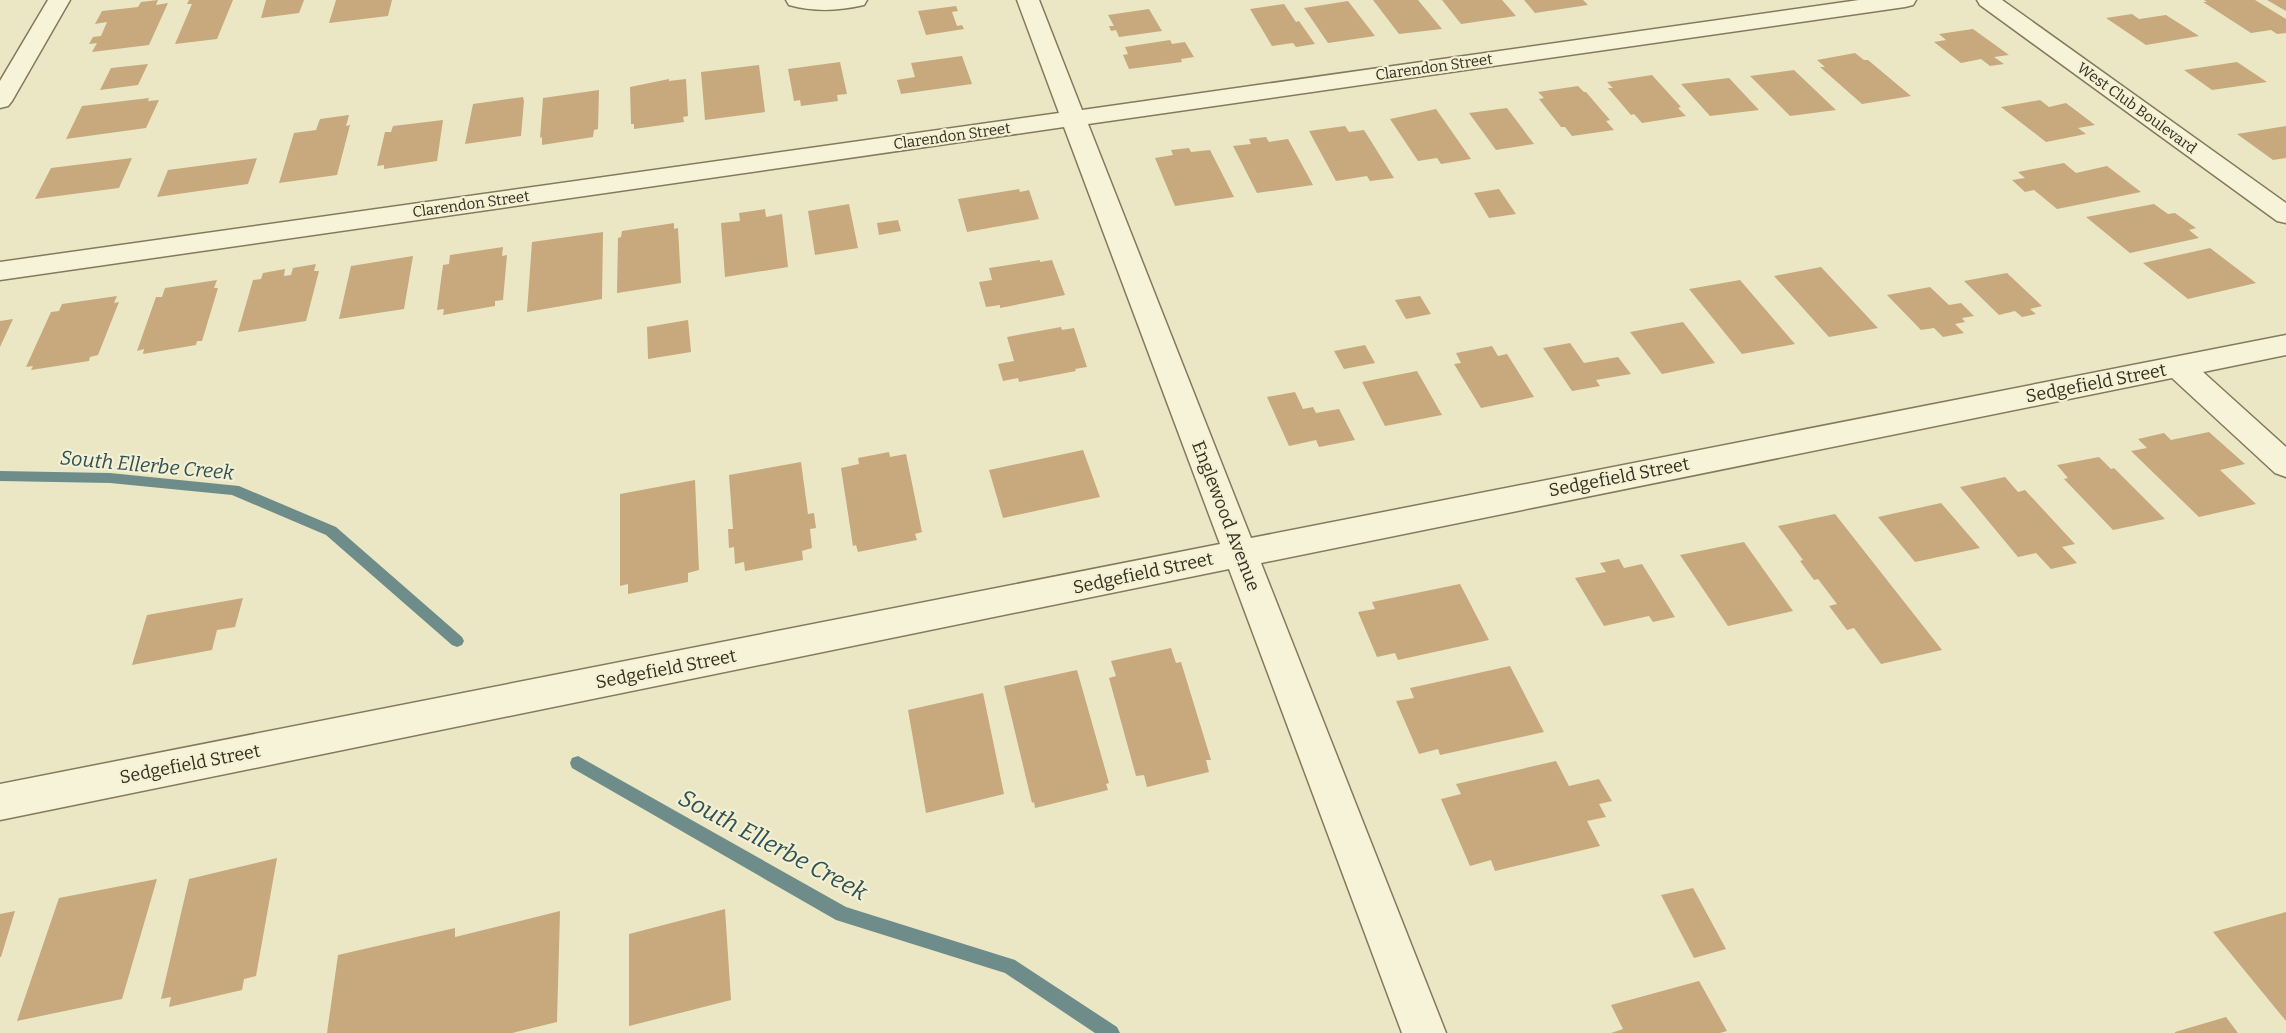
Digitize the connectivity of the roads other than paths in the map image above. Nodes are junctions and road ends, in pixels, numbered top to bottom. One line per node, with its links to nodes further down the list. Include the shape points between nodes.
1 (59, 0): 8 (street)
2 (797, 0): 3 (street, via 828,4)
3 (856, 0)
4 (1028, 0): 9 (street, Englewood Avenue)
5 (1905, 0): 7 (street, Clarendon Street)
6 (1988, 0): 10 (street, West Club Boulevard)
7 (1854, 3): 9 (street, Clarendon Street)
8 (0, 101)
9 (1073, 119): 11 (street, Clarendon Street); 15 (street, Englewood Avenue)
10 (2286, 215)
11 (0, 271)
12 (2286, 345): 13 (street, Sedgefield Street)
13 (2178, 366): 14 (street); 15 (street, Sedgefield Street)
14 (2286, 465)
15 (1240, 552): 16 (street, Sedgefield Street); 17 (street, Englewood Avenue)
16 (0, 802)
17 (1424, 1033)

